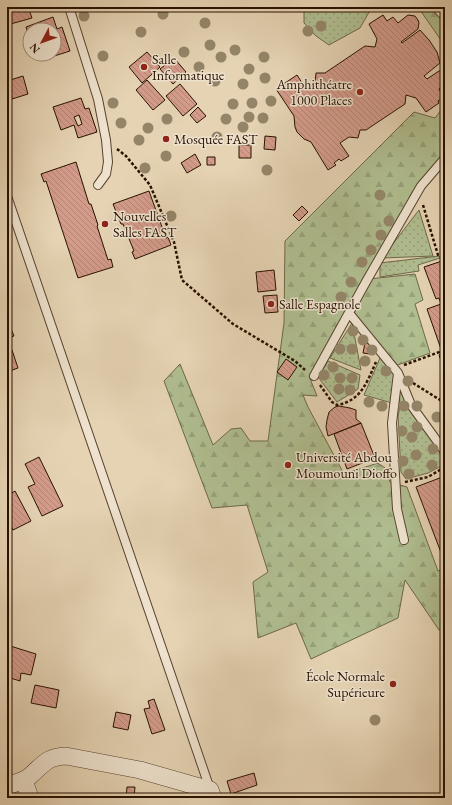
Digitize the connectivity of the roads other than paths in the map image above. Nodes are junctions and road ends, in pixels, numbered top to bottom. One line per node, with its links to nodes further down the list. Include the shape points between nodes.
1 (69, 7): 5 (lane, via 98,99 106,140 106,174)
2 (436, 7): 3 (lane)
3 (445, 17)
4 (445, 158): 7 (lane, via 421,186)
5 (98, 185)
6 (7, 196): 14 (lane)
7 (349, 313): 8 (lane); 9 (lane)
8 (396, 370): 10 (lane, via 411,405); 11 (lane, via 392,423 394,480)
9 (314, 376)
10 (445, 452)
11 (404, 540)
12 (24, 780): 13 (street); 14 (street, via 40,765 54,757 66,756 140,770); 15 (street)
13 (7, 786)
14 (212, 794)
15 (30, 798)

